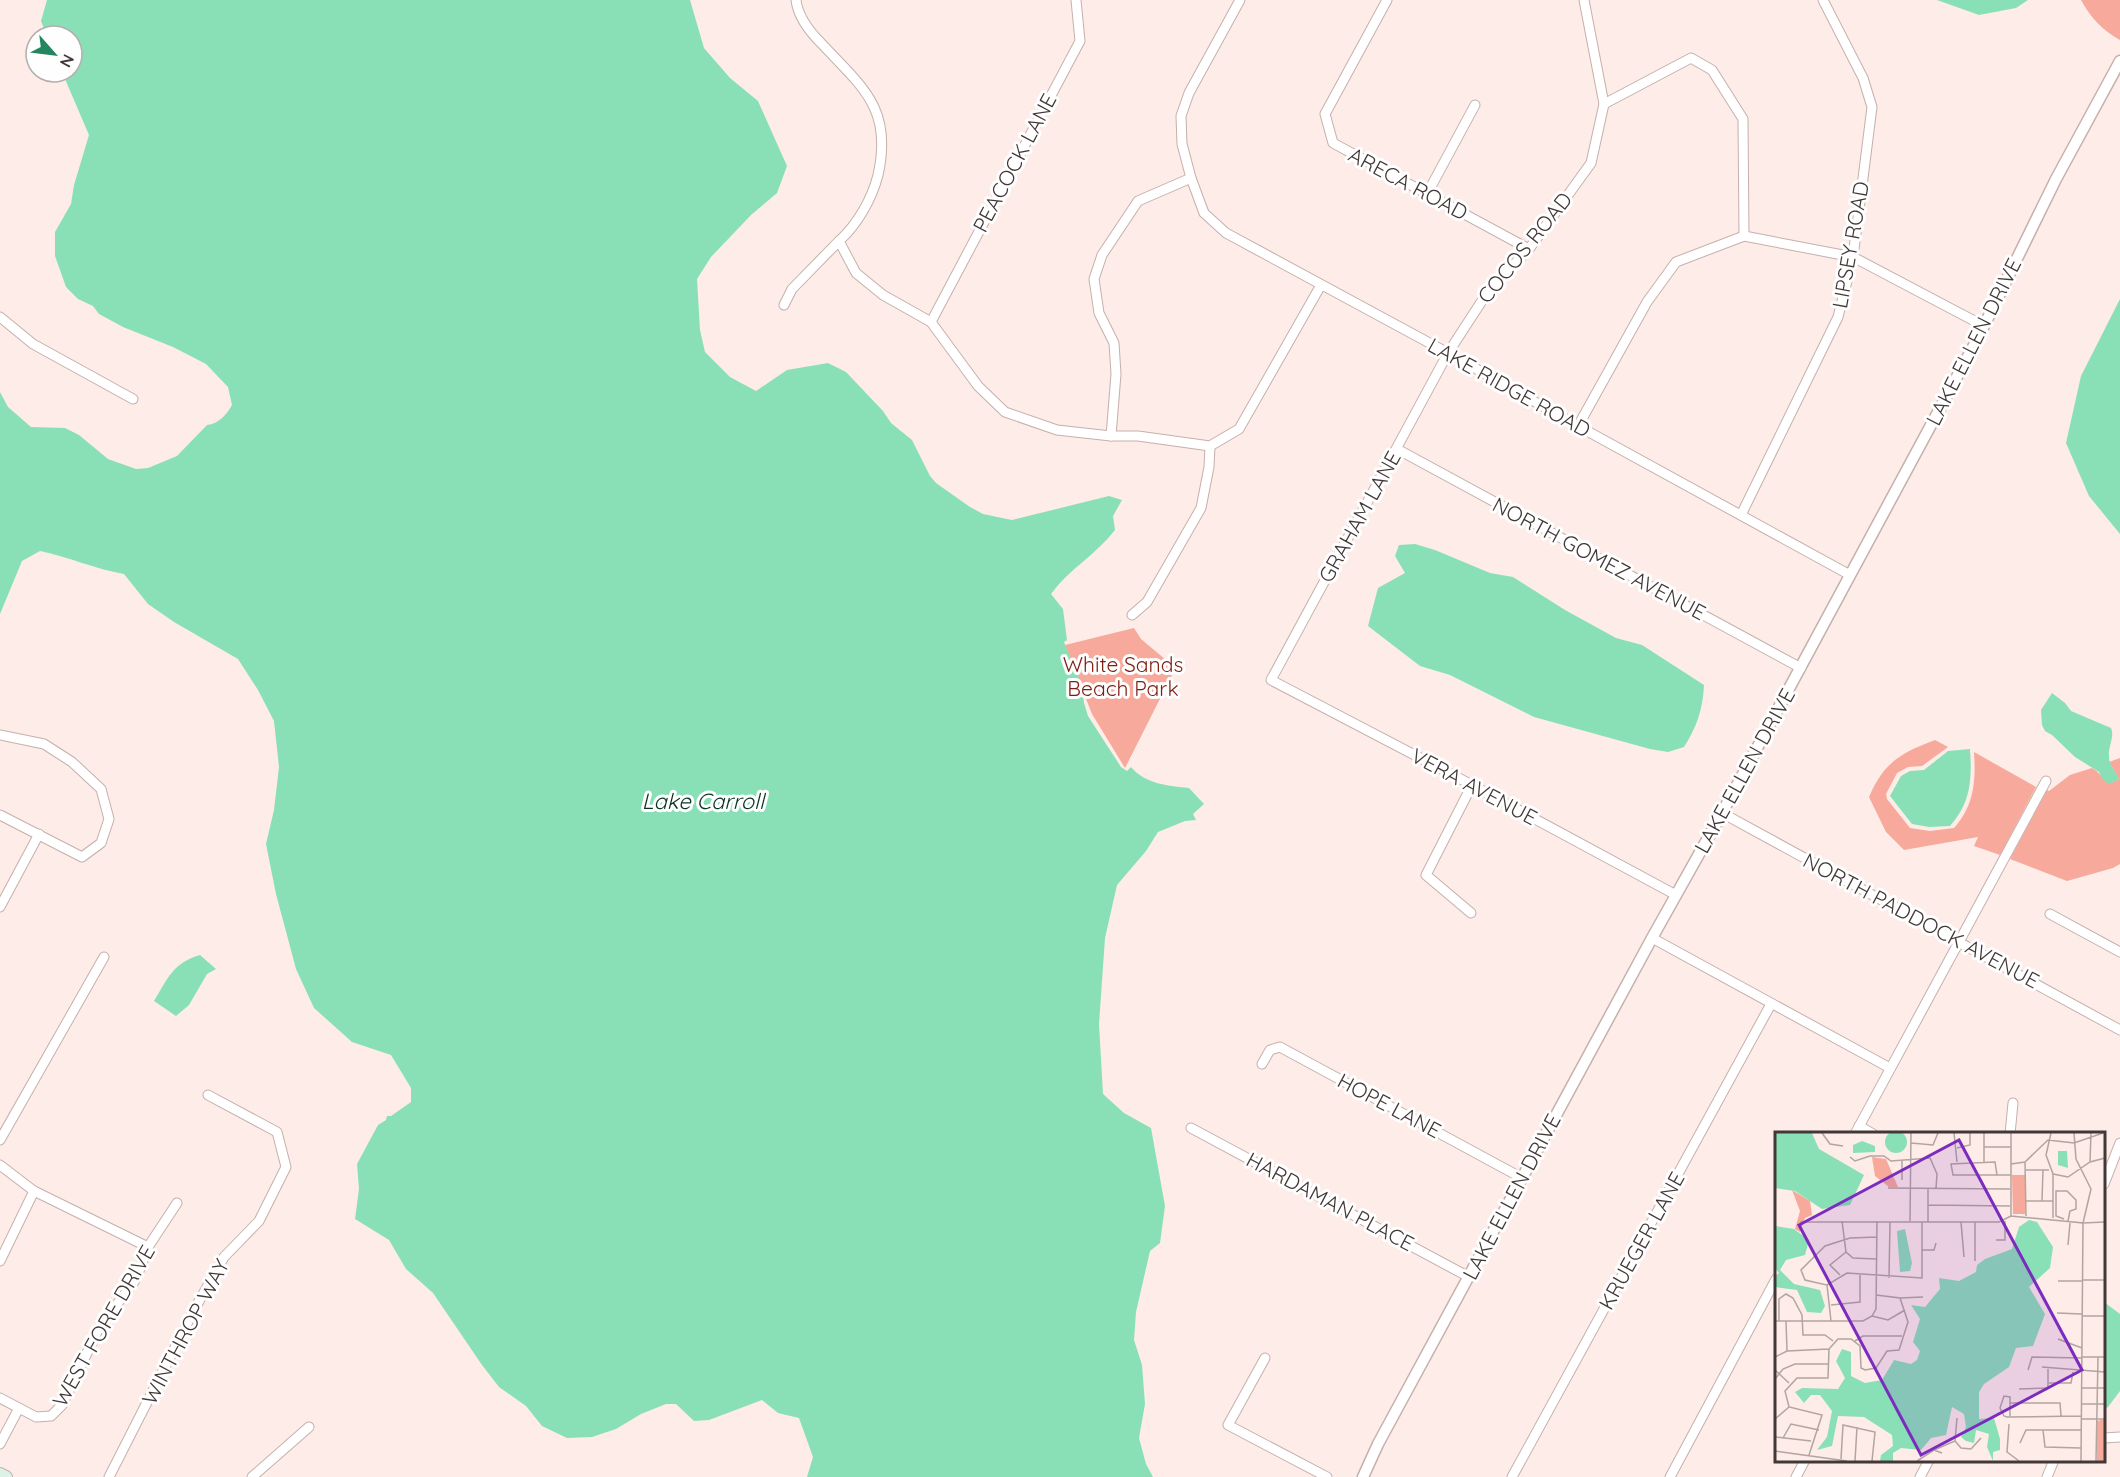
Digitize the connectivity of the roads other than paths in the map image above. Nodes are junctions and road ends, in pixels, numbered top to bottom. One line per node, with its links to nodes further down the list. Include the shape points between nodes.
1 (796, 0): 13 (street, via 797,11 812,34 866,92 879,117 882,155 874,192 848,233)
2 (1076, 0): 19 (street, PEACOCK LANE, via 1080,41)
3 (1240, 0): 10 (street, LAKE RIDGE ROAD, via 1180,116)
4 (1387, 0): 11 (street, ARECA ROAD, via 1326,114 1333,143)
5 (1584, 0): 8 (street, COCOS ROAD)
6 (1823, 0): 15 (street, LIPSEY ROAD, via 1863,78 1872,107)
7 (2120, 61): 20 (street, LAKE ELLEN DRIVE, via 2056,179)
8 (1604, 104): 12 (street, via 1691,58 1712,70 1743,119); 14 (street, COCOS ROAD, via 1592,163)
9 (1475, 105): 11 (street)
10 (1191, 178): 16 (street, LAKE RIDGE ROAD, via 1204,213 1226,234); 24 (street, via 1138,201 1102,255 1094,279 1099,313 1114,343)
11 (1427, 194): 14 (street, ARECA ROAD)
12 (1744, 236): 15 (street); 23 (street, via 1676,262 1647,302)
13 (838, 241): 17 (street, via 792,289); 19 (street, via 856,273 883,296)
14 (1528, 249): 21 (street, COCOS ROAD, via 1489,290)
15 (1853, 257): 20 (street); 27 (street, LIPSEY ROAD, via 1838,316)
16 (1321, 285): 21 (street, LAKE RIDGE ROAD); 25 (street, via 1239,429)
17 (784, 304)
18 (0, 317): 22 (street, via 33,344)
19 (931, 322): 24 (street, via 978,386 1005,412 1057,430)
20 (1984, 326): 28 (street, LAKE ELLEN DRIVE)
21 (1448, 353): 23 (street, LAKE RIDGE ROAD); 26 (street, GRAHAM LANE)
22 (133, 399)
23 (1578, 426): 27 (street, LAKE RIDGE ROAD)
24 (1111, 436): 25 (street)
25 (1210, 446): 29 (street, via 1201,508 1147,602)
26 (1397, 449): 30 (street, NORTH GOMEZ AVENUE); 31 (street, GRAHAM LANE)
27 (1741, 515): 28 (street, LAKE RIDGE ROAD)
28 (1850, 575): 30 (street, LAKE ELLEN DRIVE)
29 (1132, 615)
30 (1801, 668): 35 (street, LAKE ELLEN DRIVE)
31 (1271, 680): 34 (street, VERA AVENUE)
32 (0, 735): 37 (street, via 45,744 101,789 109,819 101,843 82,857)
33 (2046, 781): 43 (street)
34 (1472, 785): 38 (street, VERA AVENUE); 40 (street, via 1426,875)
35 (1722, 813): 38 (street, LAKE ELLEN DRIVE); 43 (street, NORTH PADDOCK AVENUE)
36 (0, 815): 37 (street)
37 (39, 834): 39 (street)
38 (1676, 895): 42 (street, LAKE ELLEN DRIVE)
39 (0, 907)
40 (1471, 913)
41 (2050, 914): 44 (street)
42 (1652, 938): 46 (street); 58 (street, LAKE ELLEN DRIVE)
43 (1959, 941): 47 (street, NORTH PADDOCK AVENUE); 49 (street)
44 (2120, 952)
45 (104, 957): 55 (street)
46 (1771, 1004): 49 (street); 82 (street, KRUEGER LANE)
47 (2120, 1030)
48 (1262, 1064): 58 (street, HOPE LANE, via 1270,1050 1280,1047)
49 (1890, 1068): 53 (street)
50 (208, 1095): 78 (street, WINTHROP WAY, via 277,1132 286,1167 259,1221 224,1257)
51 (2013, 1103): 54 (street)
52 (1191, 1128): 64 (street, HARDAMAN PLACE)
53 (1857, 1130)
54 (2010, 1132)
55 (0, 1140)
56 (2120, 1143): 59 (street)
57 (0, 1165): 60 (street)
58 (1522, 1178): 64 (street, LAKE ELLEN DRIVE)
59 (2105, 1179)
60 (34, 1191): 62 (street); 63 (street)
61 (177, 1203): 62 (street, WEST FORE DRIVE)
62 (148, 1248): 68 (street, WEST FORE DRIVE, via 136,1279 99,1328 62,1405 51,1416 36,1417)
63 (0, 1262)
64 (1469, 1277): 81 (street, LAKE ELLEN DRIVE)
65 (1775, 1281): 83 (street)
66 (1265, 1358): 80 (street, via 1228,1425)
67 (0, 1398): 68 (street)
68 (19, 1408): 72 (street, WEST FORE DRIVE)
69 (309, 1427): 79 (street)
70 (2120, 1437): 71 (street)
71 (2105, 1438)
72 (0, 1444)
73 (1804, 1462): 84 (street)
74 (1928, 1462): 85 (street)
75 (2054, 1462): 86 (street)
76 (0, 1474): 77 (main road)
77 (6, 1477)
78 (109, 1477)
79 (252, 1477)
80 (1327, 1477)
81 (1363, 1477)
82 (1512, 1477)
83 (1670, 1477)
84 (1796, 1477)
85 (1920, 1477)
86 (2047, 1477)

